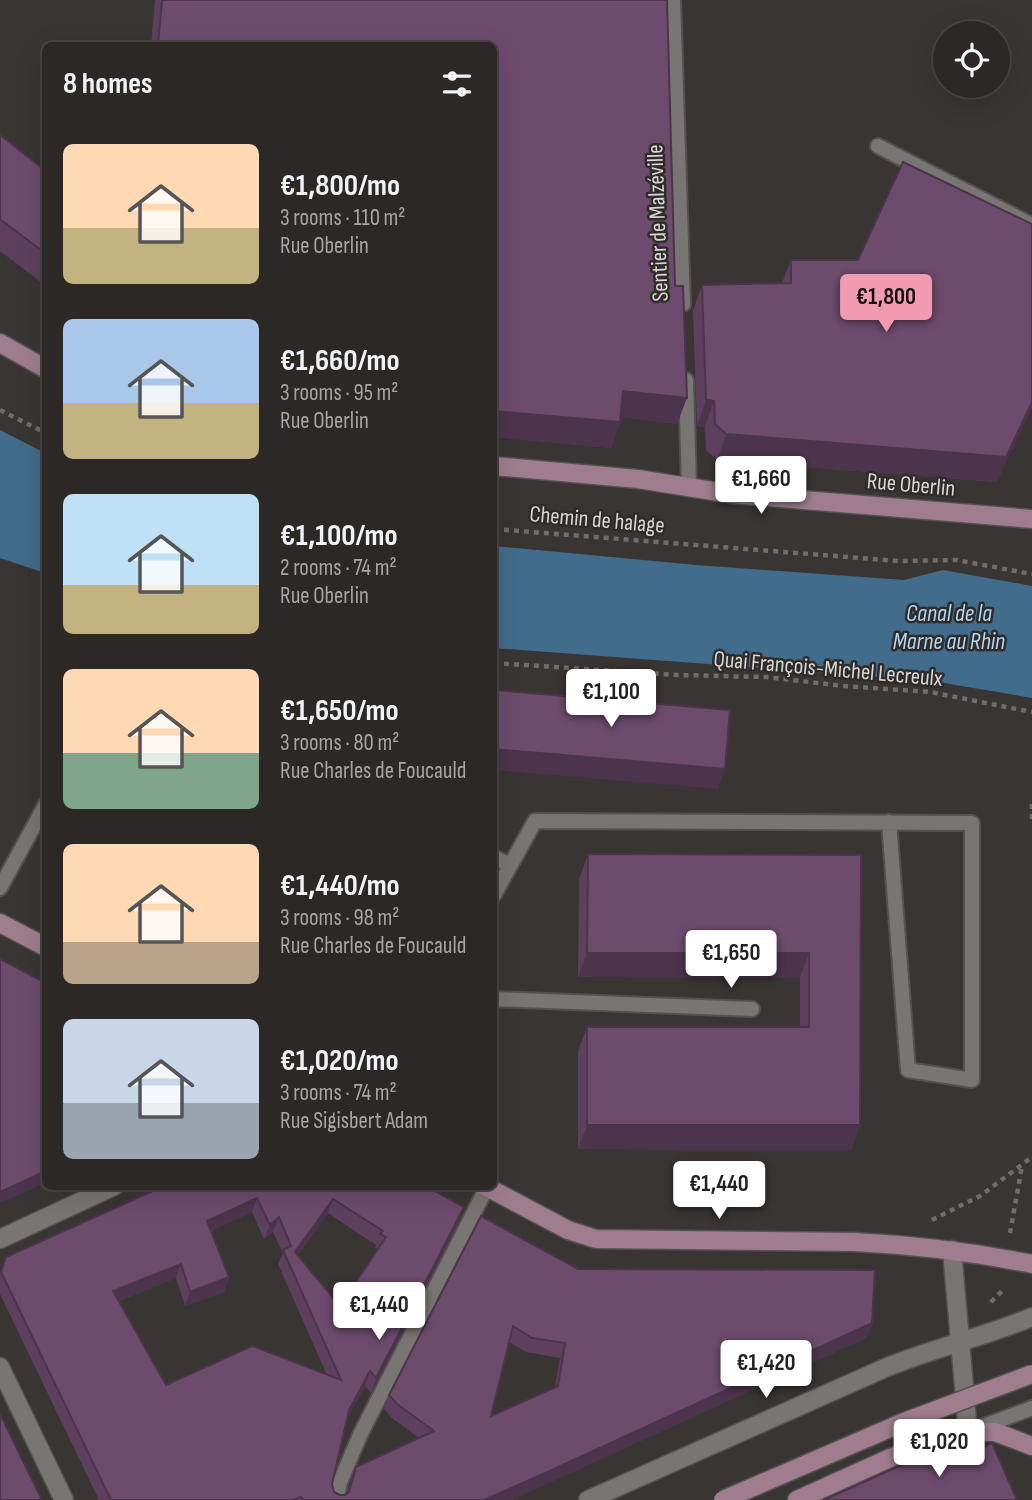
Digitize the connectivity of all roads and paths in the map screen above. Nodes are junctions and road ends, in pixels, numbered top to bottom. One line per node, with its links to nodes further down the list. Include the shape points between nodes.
1 (673, 0): 4 (lane, Sentier de Malzéville)
2 (878, 146): 3 (lane)
3 (1032, 225)
4 (684, 320)
5 (0, 343): 7 (main road)
6 (685, 362): 11 (lane)
7 (42, 367)
8 (0, 410): 9 (path)
9 (42, 431)
10 (497, 466): 11 (main road, Rue Oberlin)
11 (689, 487): 12 (main road, Rue Oberlin, via 731,495)
12 (1032, 519)
13 (497, 529): 14 (path, Chemin de halage, via 898,561 956,561)
14 (1032, 574)
15 (497, 663): 16 (path, Quai François-Michel Lecreulx, via 766,677 930,692)
16 (1032, 712)
17 (1032, 804): 20 (path)
18 (42, 811): 23 (lane)
19 (889, 822): 19 (lane, via 972,823 972,1080 908,1070); 22 (lane, via 535,821)
20 (1032, 823)
21 (497, 858): 22 (lane)
22 (510, 865): 24 (lane)
23 (0, 888)
24 (497, 889)
25 (0, 923): 26 (main road)
26 (42, 945)
27 (497, 999): 28 (lane)
28 (752, 1009)
29 (1032, 1157): 30 (path)
30 (1022, 1166): 34 (path, via 980,1196); 35 (path)
31 (105, 1190): 36 (street)
32 (484, 1190): 47 (lane, via 361,1433)
33 (492, 1190): 37 (main road, via 568,1230 596,1239 888,1243)
34 (932, 1221)
35 (1011, 1224)
36 (0, 1239)
37 (952, 1250): 38 (main road); 40 (street)
38 (1032, 1264)
39 (1032, 1318): 40 (street)
40 (960, 1343): 44 (street); 48 (street, via 911,1357)
41 (0, 1367): 46 (street)
42 (1032, 1374): 49 (main road, bridge, via 905,1422)
43 (1032, 1408): 44 (lane)
44 (968, 1432): 45 (main road, via 995,1433); 50 (main road, via 928,1442)
45 (1032, 1446)
46 (64, 1500)
47 (336, 1500)
48 (588, 1500)
49 (723, 1500)
50 (797, 1500)

